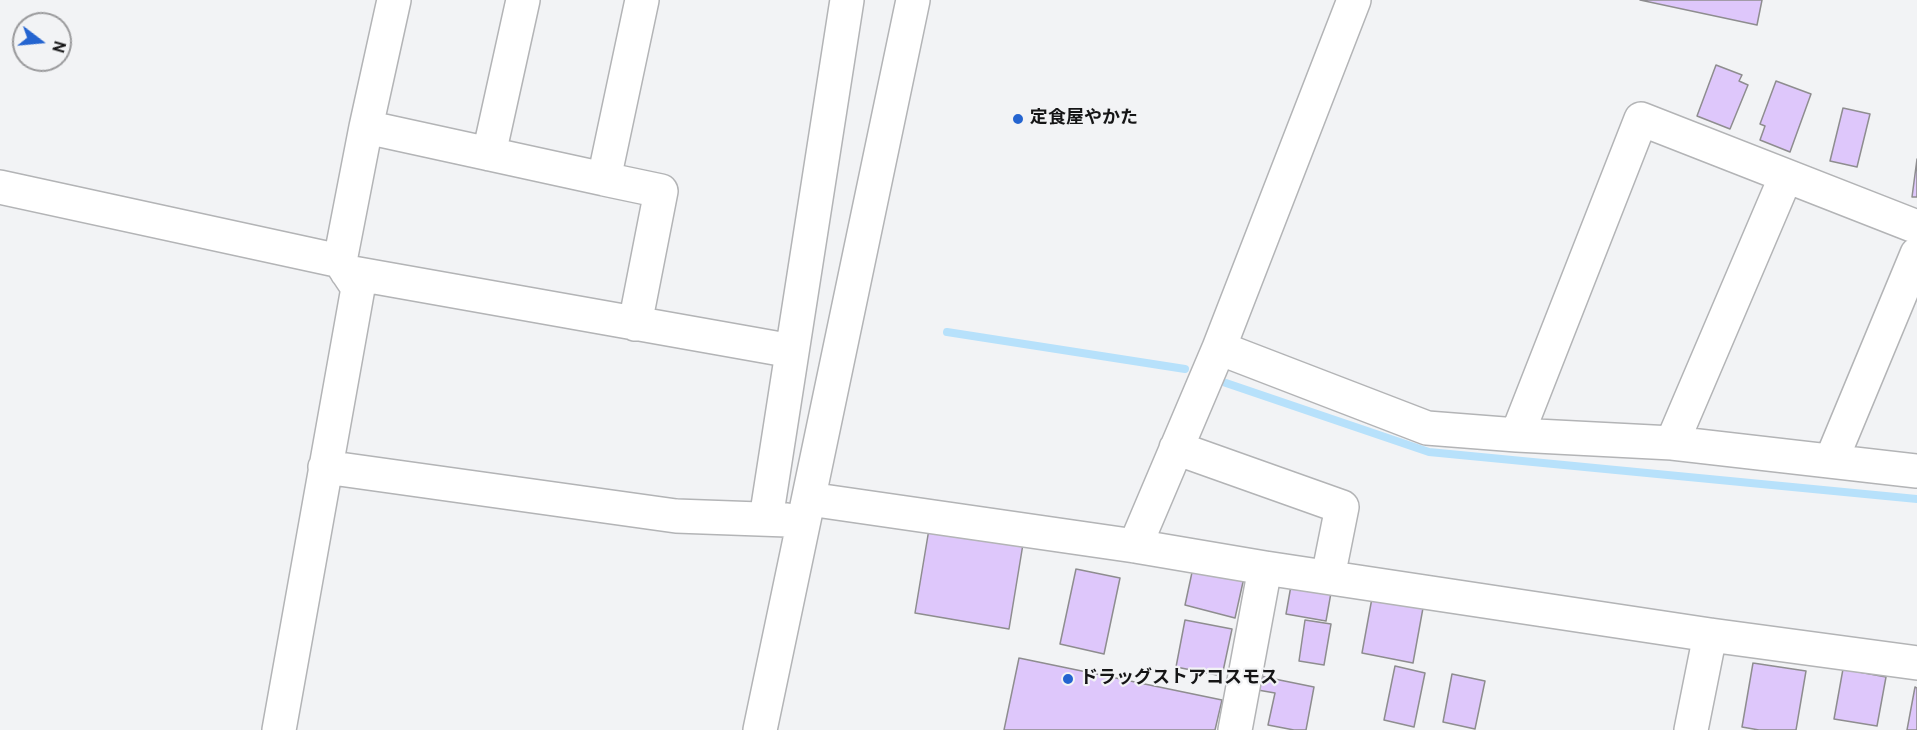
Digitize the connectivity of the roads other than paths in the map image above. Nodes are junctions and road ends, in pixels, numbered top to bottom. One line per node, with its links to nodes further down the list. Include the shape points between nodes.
1 (394, 0): 7 (street)
2 (523, 0): 8 (street)
3 (642, 0): 10 (street)
4 (847, 0): 17 (street)
5 (914, 0): 24 (street)
6 (1354, 0): 16 (street)
7 (366, 127): 8 (street); 14 (street)
8 (489, 154): 10 (street)
9 (1786, 176): 12 (street); 18 (street, via 1641,119); 19 (street)
10 (604, 179): 15 (street, via 661,191)
11 (0, 187): 14 (street)
12 (1917, 226)
13 (1917, 254): 21 (street)
14 (343, 267): 15 (street); 22 (street, via 358,288)
15 (635, 324): 17 (street)
16 (1219, 348): 18 (street, via 1427,428); 20 (street)
17 (792, 351): 25 (street)
18 (1517, 435): 19 (street)
19 (1672, 443): 21 (street)
20 (1176, 448): 26 (street); 28 (street, via 1342,507)
21 (1831, 461): 23 (street)
22 (325, 467): 25 (street, via 676,516); 31 (street)
23 (1917, 471)
24 (807, 510): 25 (street); 26 (street); 32 (street)
25 (766, 519)
26 (1135, 546): 27 (street)
27 (1265, 568): 28 (street); 33 (street)
28 (1328, 577): 29 (street)
29 (1710, 635): 30 (street); 34 (street)
30 (1917, 663)
31 (279, 730)
32 (760, 730)
33 (1235, 730)
34 (1692, 730)

